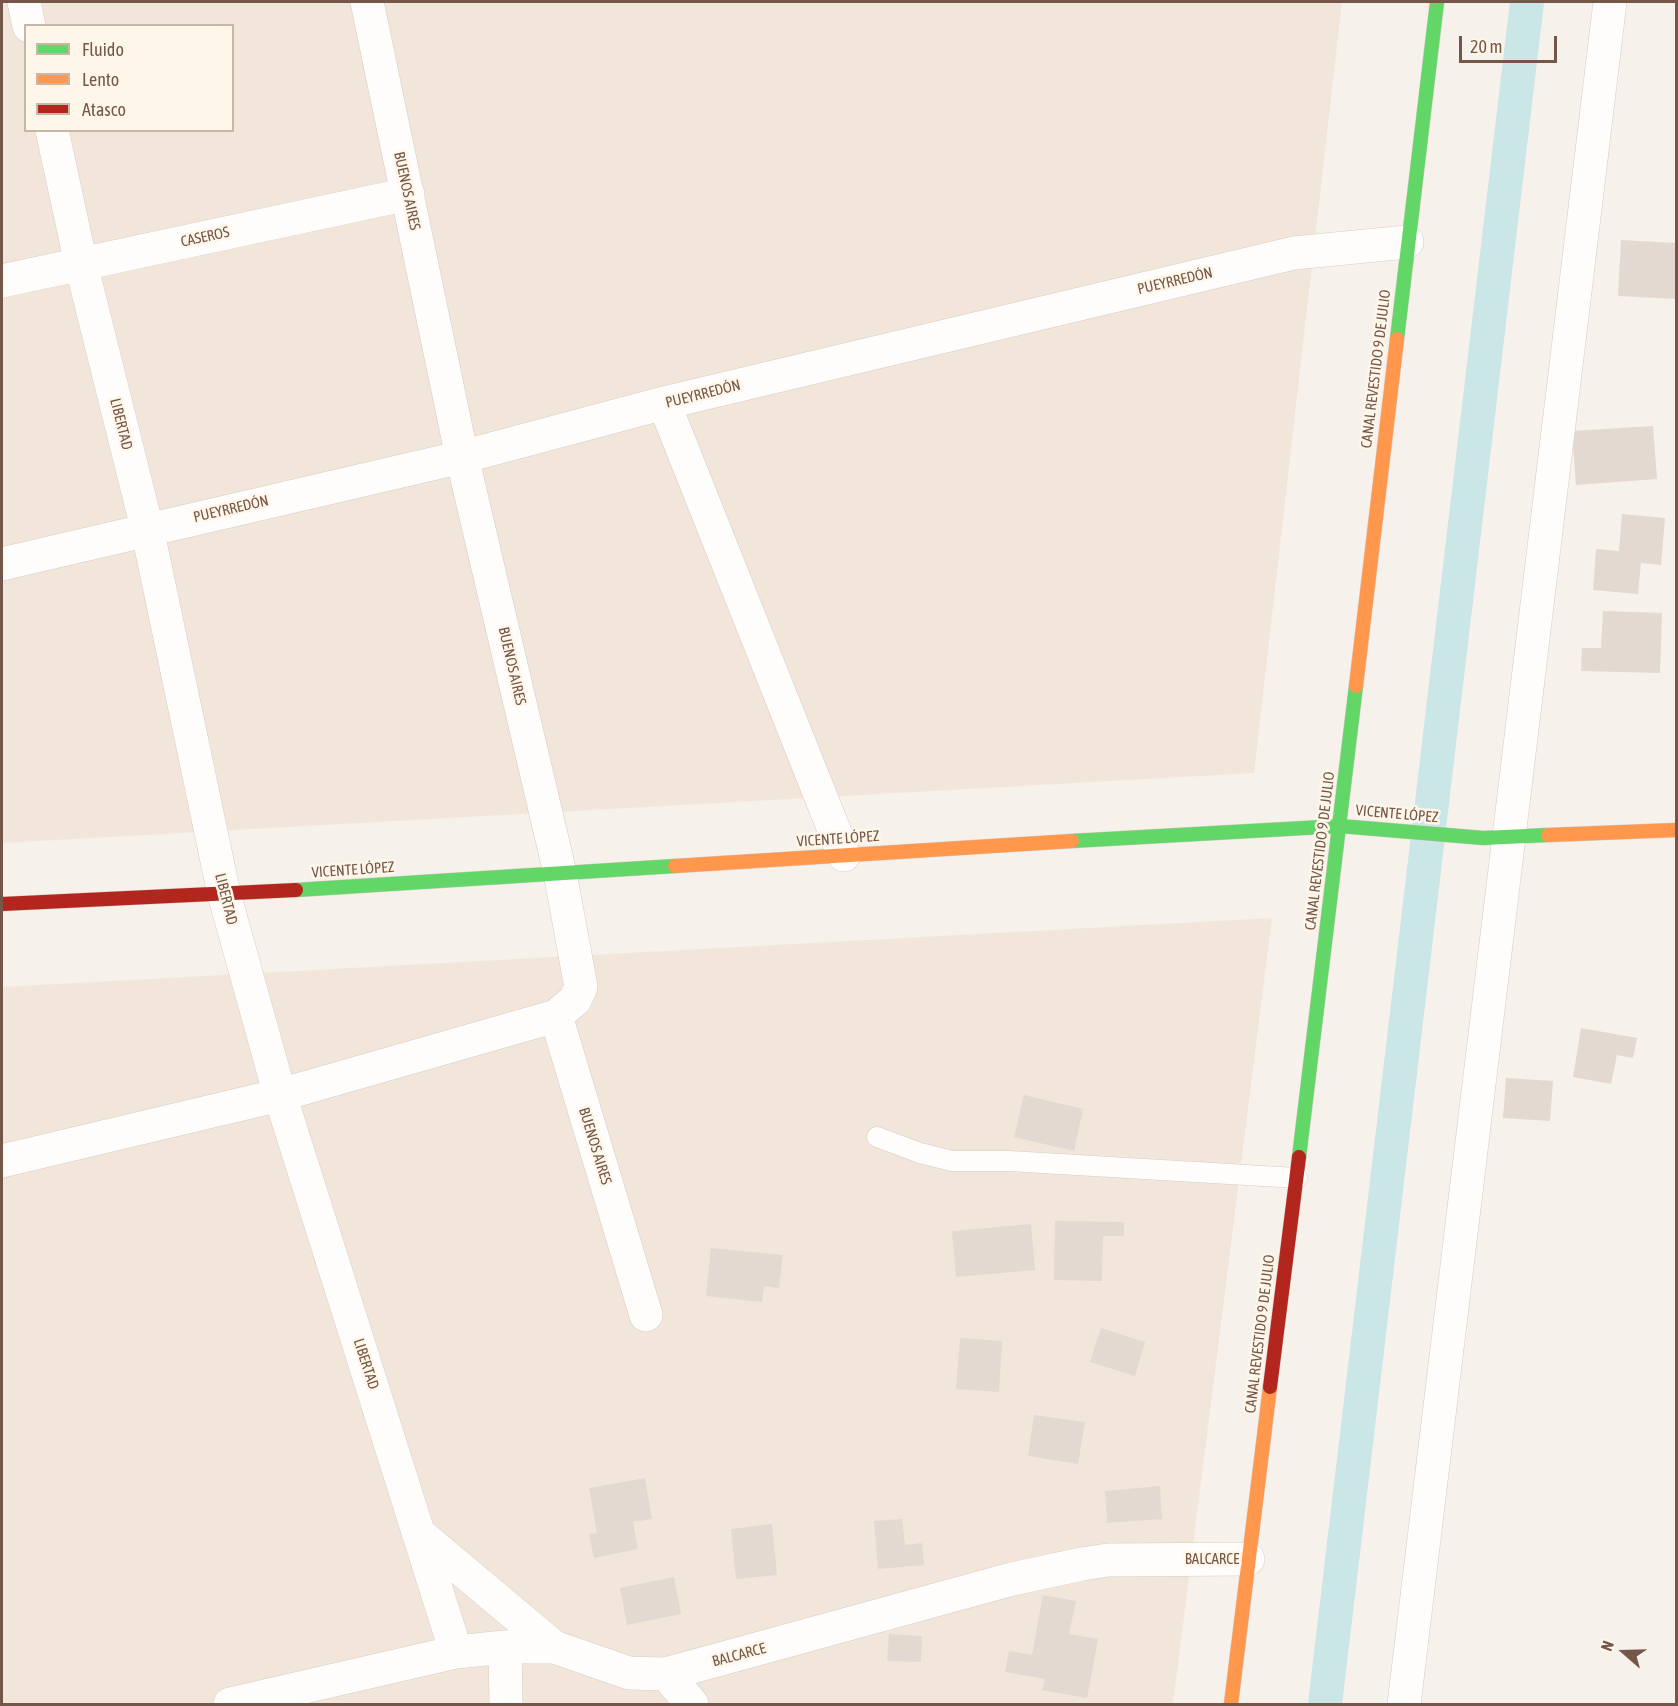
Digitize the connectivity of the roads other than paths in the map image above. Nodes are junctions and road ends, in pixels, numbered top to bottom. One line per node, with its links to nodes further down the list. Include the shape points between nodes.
1 (24, 2): 5 (street)
2 (367, 2): 7 (street, BUENOS AIRES)
3 (1437, 2): 8 (street, CANAL REVESTIDO 9 DE JULIO)
4 (1610, 2): 17 (street)
5 (29, 24)
6 (52, 132): 9 (street, LIBERTAD)
7 (408, 194): 9 (street, CASEROS); 12 (street, BUENOS AIRES)
8 (1407, 242): 11 (street, PUEYRREDÓN, via 1294,253); 15 (street, CANAL REVESTIDO 9 DE JULIO)
9 (81, 264): 10 (street, CASEROS); 13 (street, LIBERTAD)
10 (2, 281)
11 (663, 403): 12 (street, PUEYRREDÓN); 18 (street)
12 (462, 457): 13 (street, PUEYRREDÓN); 19 (street, BUENOS AIRES)
13 (147, 528): 14 (street, PUEYRREDÓN); 20 (street, LIBERTAD)
14 (2, 564)
15 (1340, 826): 17 (street, VICENTE LÓPEZ); 18 (street, VICENTE LÓPEZ); 26 (street, CANAL REVESTIDO 9 DE JULIO)
16 (1677, 830): 17 (street, VICENTE LÓPEZ)
17 (1495, 837): 38 (street)
18 (844, 855): 19 (street, VICENTE LÓPEZ)
19 (560, 873): 20 (street, VICENTE LÓPEZ); 22 (street, BUENOS AIRES, via 581,987 575,1000)
20 (224, 894): 21 (street, VICENTE LÓPEZ); 23 (street, LIBERTAD)
21 (2, 904)
22 (556, 1016): 23 (street); 27 (street, BUENOS AIRES)
23 (280, 1095): 25 (street); 28 (street, LIBERTAD)
24 (877, 1137): 26 (lane, via 952,1161)
25 (2, 1161)
26 (1297, 1178): 29 (street, CANAL REVESTIDO 9 DE JULIO)
27 (646, 1315)
28 (418, 1533): 31 (street); 32 (street, LIBERTAD)
29 (1248, 1559): 33 (street, BALCARCE, via 1108,1560 1082,1564); 37 (street, CANAL REVESTIDO 9 DE JULIO)
30 (505, 1647): 31 (street, BALCARCE); 32 (street, BALCARCE); 35 (street)
31 (554, 1647): 33 (street, BALCARCE, via 629,1673)
32 (456, 1652): 34 (street, BALCARCE)
33 (666, 1674): 36 (street)
34 (230, 1704)
35 (506, 1704)
36 (692, 1704)
37 (1231, 1704)
38 (1404, 1704)

